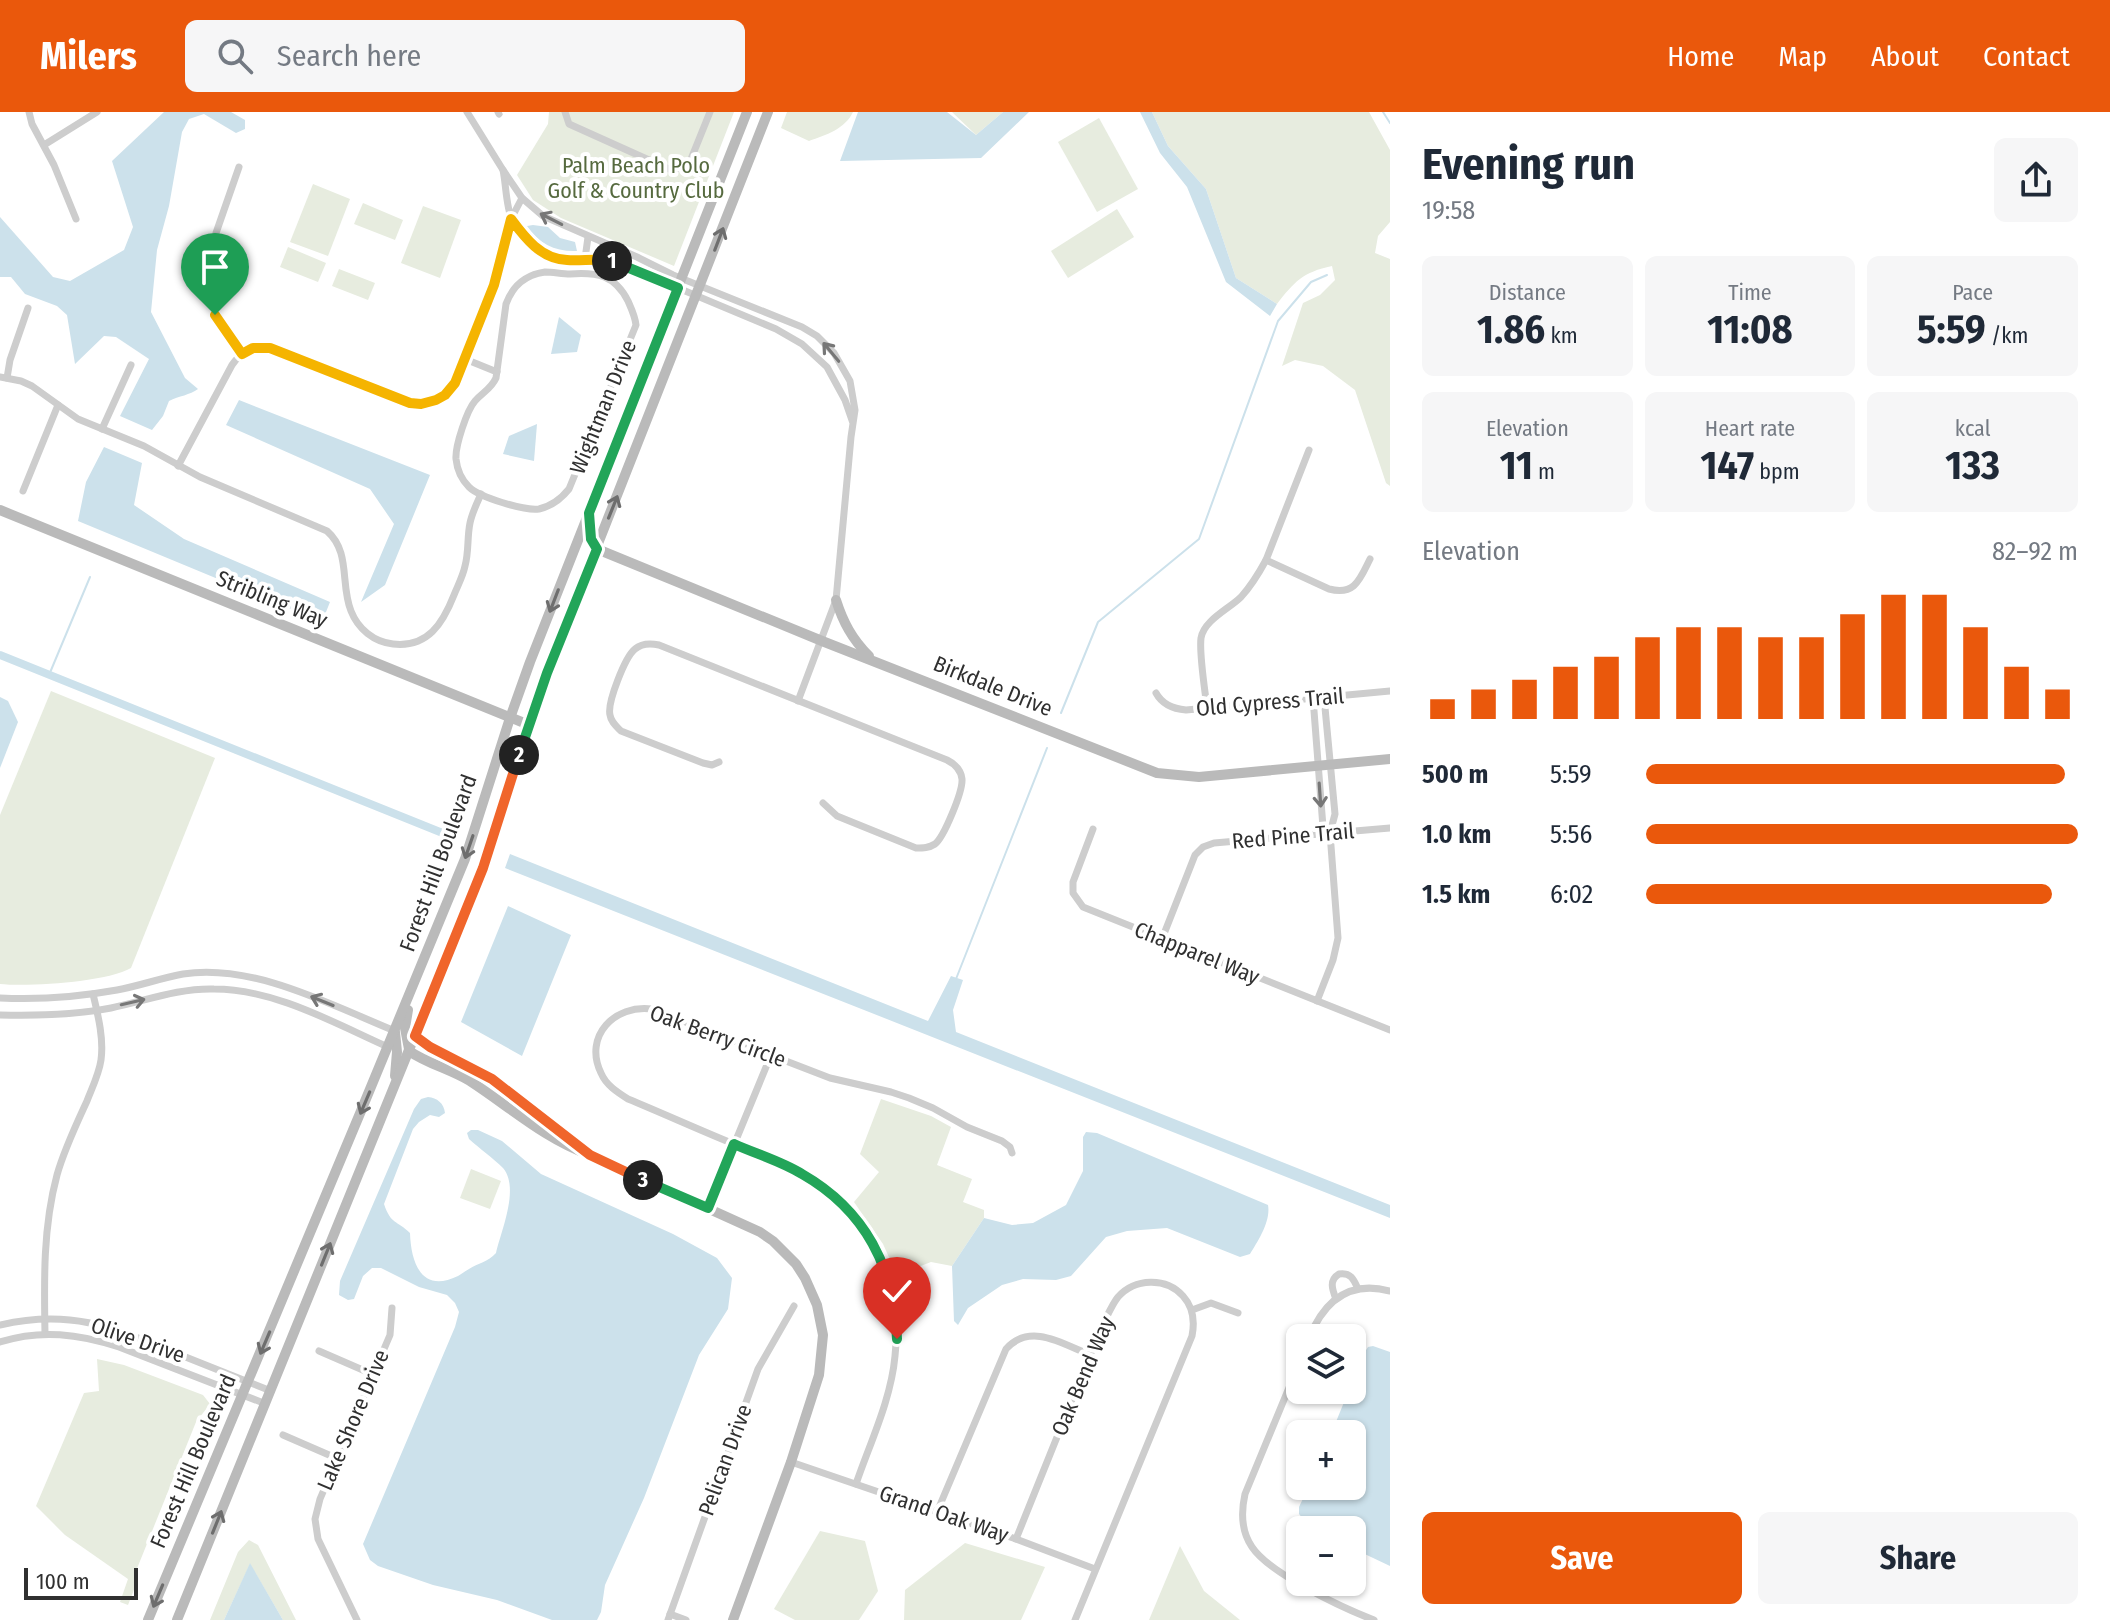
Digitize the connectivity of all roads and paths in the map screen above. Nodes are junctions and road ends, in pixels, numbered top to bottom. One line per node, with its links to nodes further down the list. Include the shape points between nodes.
1 (29, 112): 8 (street)
2 (97, 112): 8 (street)
3 (467, 112): 10 (street)
4 (565, 112): 5 (street, via 569,124 669,169 689,164)
5 (710, 112)
6 (747, 112): 18 (main road, Forest Hill Boulevard)
7 (768, 112): 18 (main road, Forest Hill Boulevard, one-way to 7)
8 (44, 145): 12 (street)
9 (239, 167): 20 (street, via 216,233 210,270 215,315)
10 (503, 170): 11 (street); 13 (street)
11 (522, 198): 13 (street); 14 (street, one-way to 11, via 543,216)
12 (76, 219)
13 (511, 219): 16 (street, via 527,241 545,253 564,260); 21 (street, via 494,285)
14 (588, 237): 15 (street); 16 (street)
15 (607, 243): 17 (street); 18 (street)
16 (585, 259): 17 (street)
17 (603, 259): 18 (street)
18 (689, 287): 26 (street, via 802,344 827,367); 26 (street, one-way to 18, via 850,381 817,336); 33 (main road, Forest Hill Boulevard); 34 (main road, Forest Hill Boulevard, one-way to 18)
19 (28, 308): 24 (street)
20 (242, 354): 21 (street, via 270,348 421,404 449,391); 29 (street)
21 (465, 359): 23 (street)
22 (131, 365): 27 (street)
23 (497, 372): 31 (street, Wightman Drive, via 491,387 470,408 456,453 460,474); 31 (street, Wightman Drive, via 506,304 525,278 545,272 607,278 624,293 635,314 635,331 569,489 553,504 536,509)
24 (3, 378): 25 (street, via 32,386)
25 (58, 405): 27 (street); 30 (street)
26 (853, 423): 37 (street)
27 (102, 429): 29 (street)
28 (1309, 450): 36 (street)
29 (178, 466): 31 (street, via 327,531 342,553 355,620 375,639 393,644 422,639 444,619 465,568 470,524)
30 (23, 491)
31 (481, 494)
32 (0, 510): 46 (main road, Stribling Way)
33 (589, 513): 34 (main road); 46 (main road, Forest Hill Boulevard, one-way to 46)
34 (597, 549): 38 (main road, Birkdale Drive); 47 (main road, Forest Hill Boulevard)
35 (1370, 559): 36 (street, via 1356,585 1340,592)
36 (1266, 560): 45 (street, via 1246,591 1203,632)
37 (836, 600): 38 (street); 39 (main road, via 853,639)
38 (822, 641): 39 (main road, Birkdale Drive); 44 (street)
39 (873, 660): 50 (main road, Birkdale Drive, via 1157,773 1199,777)
40 (1390, 691): 42 (street, Old Cypress Trail)
41 (1156, 693): 45 (street, Old Cypress Trail, via 1175,708)
42 (1324, 697): 43 (street, Old Cypress Trail); 50 (street)
43 (1313, 698): 45 (street, Old Cypress Trail); 50 (street)
44 (798, 701): 49 (street, via 659,645 637,647 611,701 613,723 621,731 703,763); 51 (street, via 947,760 961,776 962,787 944,833 927,848 837,816)
45 (1207, 708)
46 (510, 718): 47 (main road, Stribling Way); 57 (main road, Forest Hill Boulevard, one-way to 57, via 465,859)
47 (529, 725): 66 (main road, Forest Hill Boulevard, via 483,868)
48 (1390, 759): 50 (main road, Birkdale Drive)
49 (719, 762)
50 (1324, 765): 54 (street, via 1335,814); 54 (street, one-way to 54, via 1323,827)
51 (823, 803)
52 (1390, 828): 54 (street, Red Pine Trail)
53 (1093, 829): 55 (street, Chapparel Way, via 1073,882 1075,898 1087,909)
54 (1330, 833): 55 (street, Red Pine Trail, via 1203,847 1195,855); 61 (street, via 1338,938)
55 (1162, 939): 61 (street, Chapparel Way)
56 (166, 978): 58 (street); 59 (street); 65 (street, one-way to 56, via 265,980 210,973)
57 (412, 989): 65 (main road, Forest Hill Boulevard); 68 (main road, via 405,1028)
58 (93, 994): 60 (street); 62 (street)
59 (169, 994): 62 (street, one-way to 59); 67 (street, via 218,989 265,996)
60 (0, 998)
61 (1317, 1001): 64 (street, Chapparel Way)
62 (97, 1010): 63 (street); 82 (street, via 101,1059 52,1200)
63 (0, 1015)
64 (1390, 1030)
65 (395, 1031): 67 (main road, Forest Hill Boulevard); 70 (main road)
66 (415, 1036): 68 (main road, Forest Hill Boulevard); 73 (main road, via 492,1079)
67 (388, 1047): 90 (main road, Forest Hill Boulevard, one-way to 90)
68 (409, 1051): 70 (main road, Forest Hill Boulevard); 73 (main road, via 460,1076 566,1147)
69 (771, 1055): 71 (street); 71 (street, Oak Berry Circle, via 643,1007 616,1015 603,1028 597,1064 612,1088); 72 (street, Oak Berry Circle, via 921,1103 1007,1143)
70 (394, 1086): 91 (main road, Forest Hill Boulevard, one-way to 70)
71 (734, 1144): 74 (street); 98 (street, Oak Berry Circle, via 800,1172 834,1197 861,1226 885,1268 894,1303 895,1359)
72 (1012, 1153)
73 (590, 1155): 74 (main road)
74 (708, 1208): 97 (main road, via 773,1241 796,1264 817,1305 821,1365)
75 (1358, 1289): 76 (street); 77 (street); 77 (street, via 1352,1277 1339,1274 1332,1284)
76 (1390, 1291)
77 (1336, 1299): 83 (street)
78 (794, 1306): 102 (street, Pelican Drive, via 758,1369)
79 (392, 1308): 89 (street, Lake Shore Drive, via 390,1335)
80 (1192, 1310): 81 (street, via 1211,1303); 88 (street, Oak Bend Way, via 1168,1286 1132,1286 1114,1302); 101 (street, via 1192,1336)
81 (1238, 1313)
82 (45, 1318): 84 (street, Olive Drive); 85 (street); 90 (street, Olive Drive, via 117,1329)
83 (1316, 1324)
84 (0, 1325)
85 (45, 1334): 86 (street, Olive Drive); 92 (street, Olive Drive, via 94,1339)
86 (0, 1342)
87 (319, 1351): 89 (street)
88 (1090, 1355): 99 (street, via 1040,1335 1011,1343); 100 (street, Oak Bend Way)
89 (372, 1374): 96 (street, Lake Shore Drive)
90 (248, 1382): 91 (street, Olive Drive); 92 (main road, Forest Hill Boulevard)
91 (271, 1391): 94 (main road, Forest Hill Boulevard)
92 (243, 1395): 94 (street, Olive Drive); 103 (main road, Forest Hill Boulevard, one-way to 103)
93 (1286, 1395): 109 (street, via 1245,1494 1246,1537 1268,1563 1317,1594)
94 (266, 1404): 104 (main road, Forest Hill Boulevard, one-way to 94)
95 (283, 1435): 96 (street)
96 (336, 1458): 105 (street, Lake Shore Drive, via 317,1507 316,1529)
97 (791, 1462): 98 (street, Grand Oak Way); 107 (main road)
98 (856, 1484): 99 (street, Grand Oak Way)
99 (937, 1512): 100 (street, Grand Oak Way)
100 (1016, 1539): 101 (street, Grand Oak Way)
101 (1095, 1569): 108 (street)
102 (669, 1617): 106 (street)
103 (148, 1620)
104 (177, 1620)
105 (357, 1620)
106 (686, 1620)
107 (733, 1620)
108 (1075, 1620)
109 (1374, 1620)

